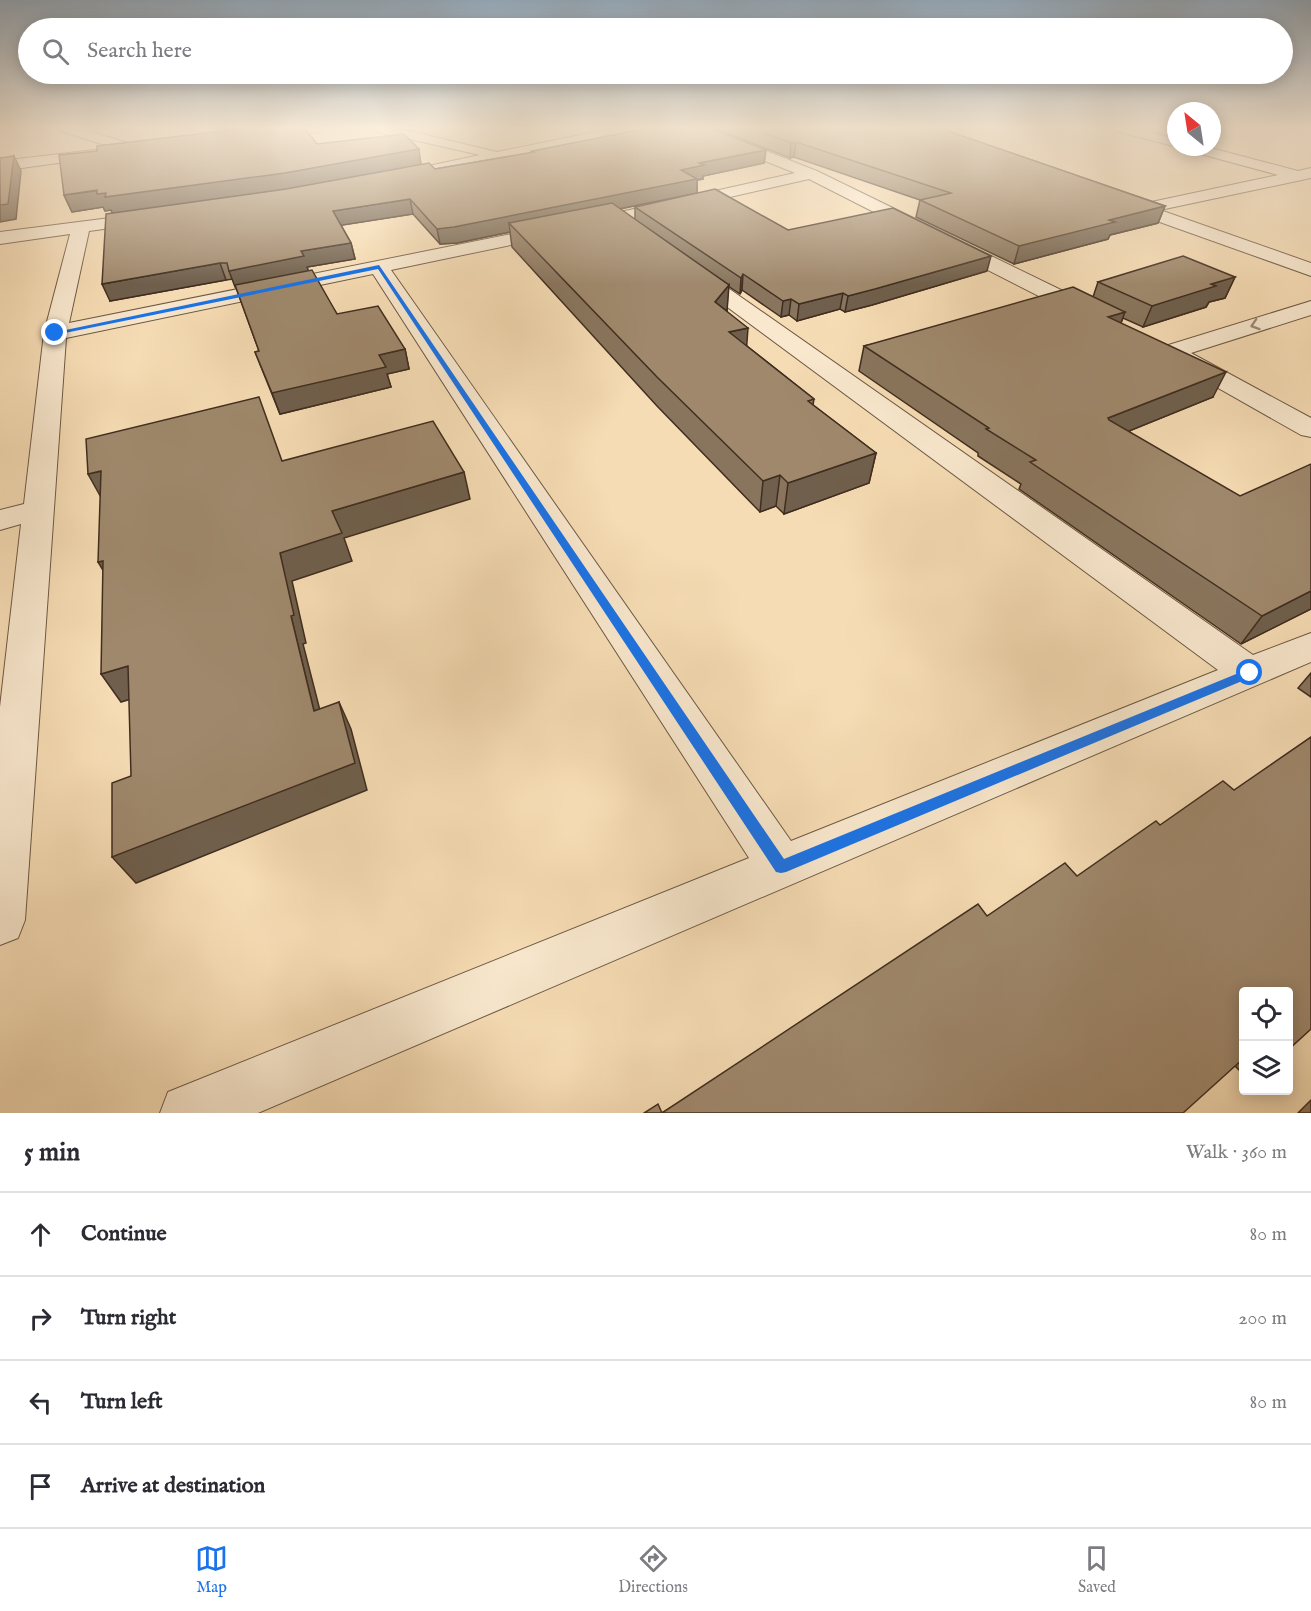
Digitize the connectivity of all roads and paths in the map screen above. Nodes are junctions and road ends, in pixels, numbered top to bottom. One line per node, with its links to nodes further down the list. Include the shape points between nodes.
1 (785, 180): 7 (street)
2 (823, 180): 15 (street)
3 (1277, 180): 5 (street)
4 (1098, 194): 5 (street)
5 (1142, 209): 13 (street)
6 (162, 216): 8 (street)
7 (616, 218): 10 (street); 12 (street)
8 (81, 228): 9 (street); 17 (street)
9 (0, 238)
10 (645, 238)
11 (674, 259): 25 (street)
12 (379, 267): 17 (street); 27 (street)
13 (1311, 270)
14 (1311, 308): 19 (street, one-way to 19)
15 (1106, 321)
16 (1311, 330): 20 (street)
17 (55, 333): 22 (street)
18 (1149, 342): 19 (street)
19 (1170, 352): 20 (street)
20 (1197, 365): 21 (street)
21 (1311, 429)
22 (39, 510): 23 (street); 26 (street)
23 (0, 520)
24 (1311, 647): 25 (street)
25 (1250, 673): 27 (street)
26 (8, 755): 28 (street)
27 (781, 867): 29 (street)
28 (0, 920)
29 (189, 1113)

